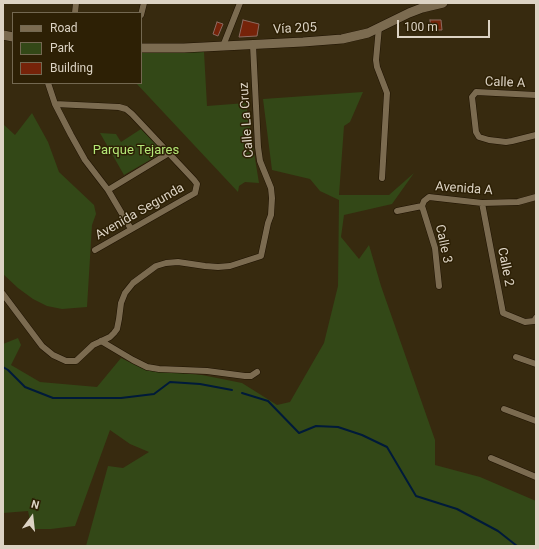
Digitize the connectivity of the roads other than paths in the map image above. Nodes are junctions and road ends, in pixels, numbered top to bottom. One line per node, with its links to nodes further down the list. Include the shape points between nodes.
1 (240, 3): 6 (street)
2 (443, 3): 3 (main road, Vía 205)
3 (422, 5): 4 (main road, Vía 205)
4 (379, 27): 5 (main road, Vía 205, via 368,33 342,39); 13 (street, via 376,60 387,93)
5 (253, 45): 6 (main road, Vía 205); 24 (street, Calle La Cruz, via 258,147 272,198 271,215 261,256 230,266 178,262 156,266 132,283 125,292 117,329)
6 (223, 46): 7 (main road, Vía 205)
7 (142, 48)
8 (48, 84): 10 (street)
9 (536, 95): 11 (street, Calle A, via 476,92 472,97 476,132 479,137 512,141)
10 (55, 104): 12 (street, via 126,109); 14 (street, via 85,160)
11 (536, 135)
12 (169, 153): 14 (street); 19 (street, Avenida Segunda, via 197,184 195,193)
13 (382, 178)
14 (108, 190): 19 (street)
15 (536, 197): 16 (street, Avenida A, via 518,202)
16 (482, 203): 17 (street, Avenida A, via 429,197); 23 (street, Calle 2, via 503,313 524,322 534,321)
17 (422, 206): 18 (street, Avenida A); 21 (street, Calle 3, via 435,248)
18 (396, 211)
19 (131, 229): 20 (street, Avenida Segunda)
20 (95, 250)
21 (439, 286)
22 (3, 294): 24 (street, Calle La Cruz, via 42,346 53,355 66,361 76,361)
23 (536, 318)
24 (101, 341): 27 (street, via 147,367 245,376)
25 (516, 357): 26 (street)
26 (536, 364)
27 (257, 372)
28 (504, 409): 29 (street)
29 (536, 421)
30 (491, 458): 31 (street)
31 (536, 477)

